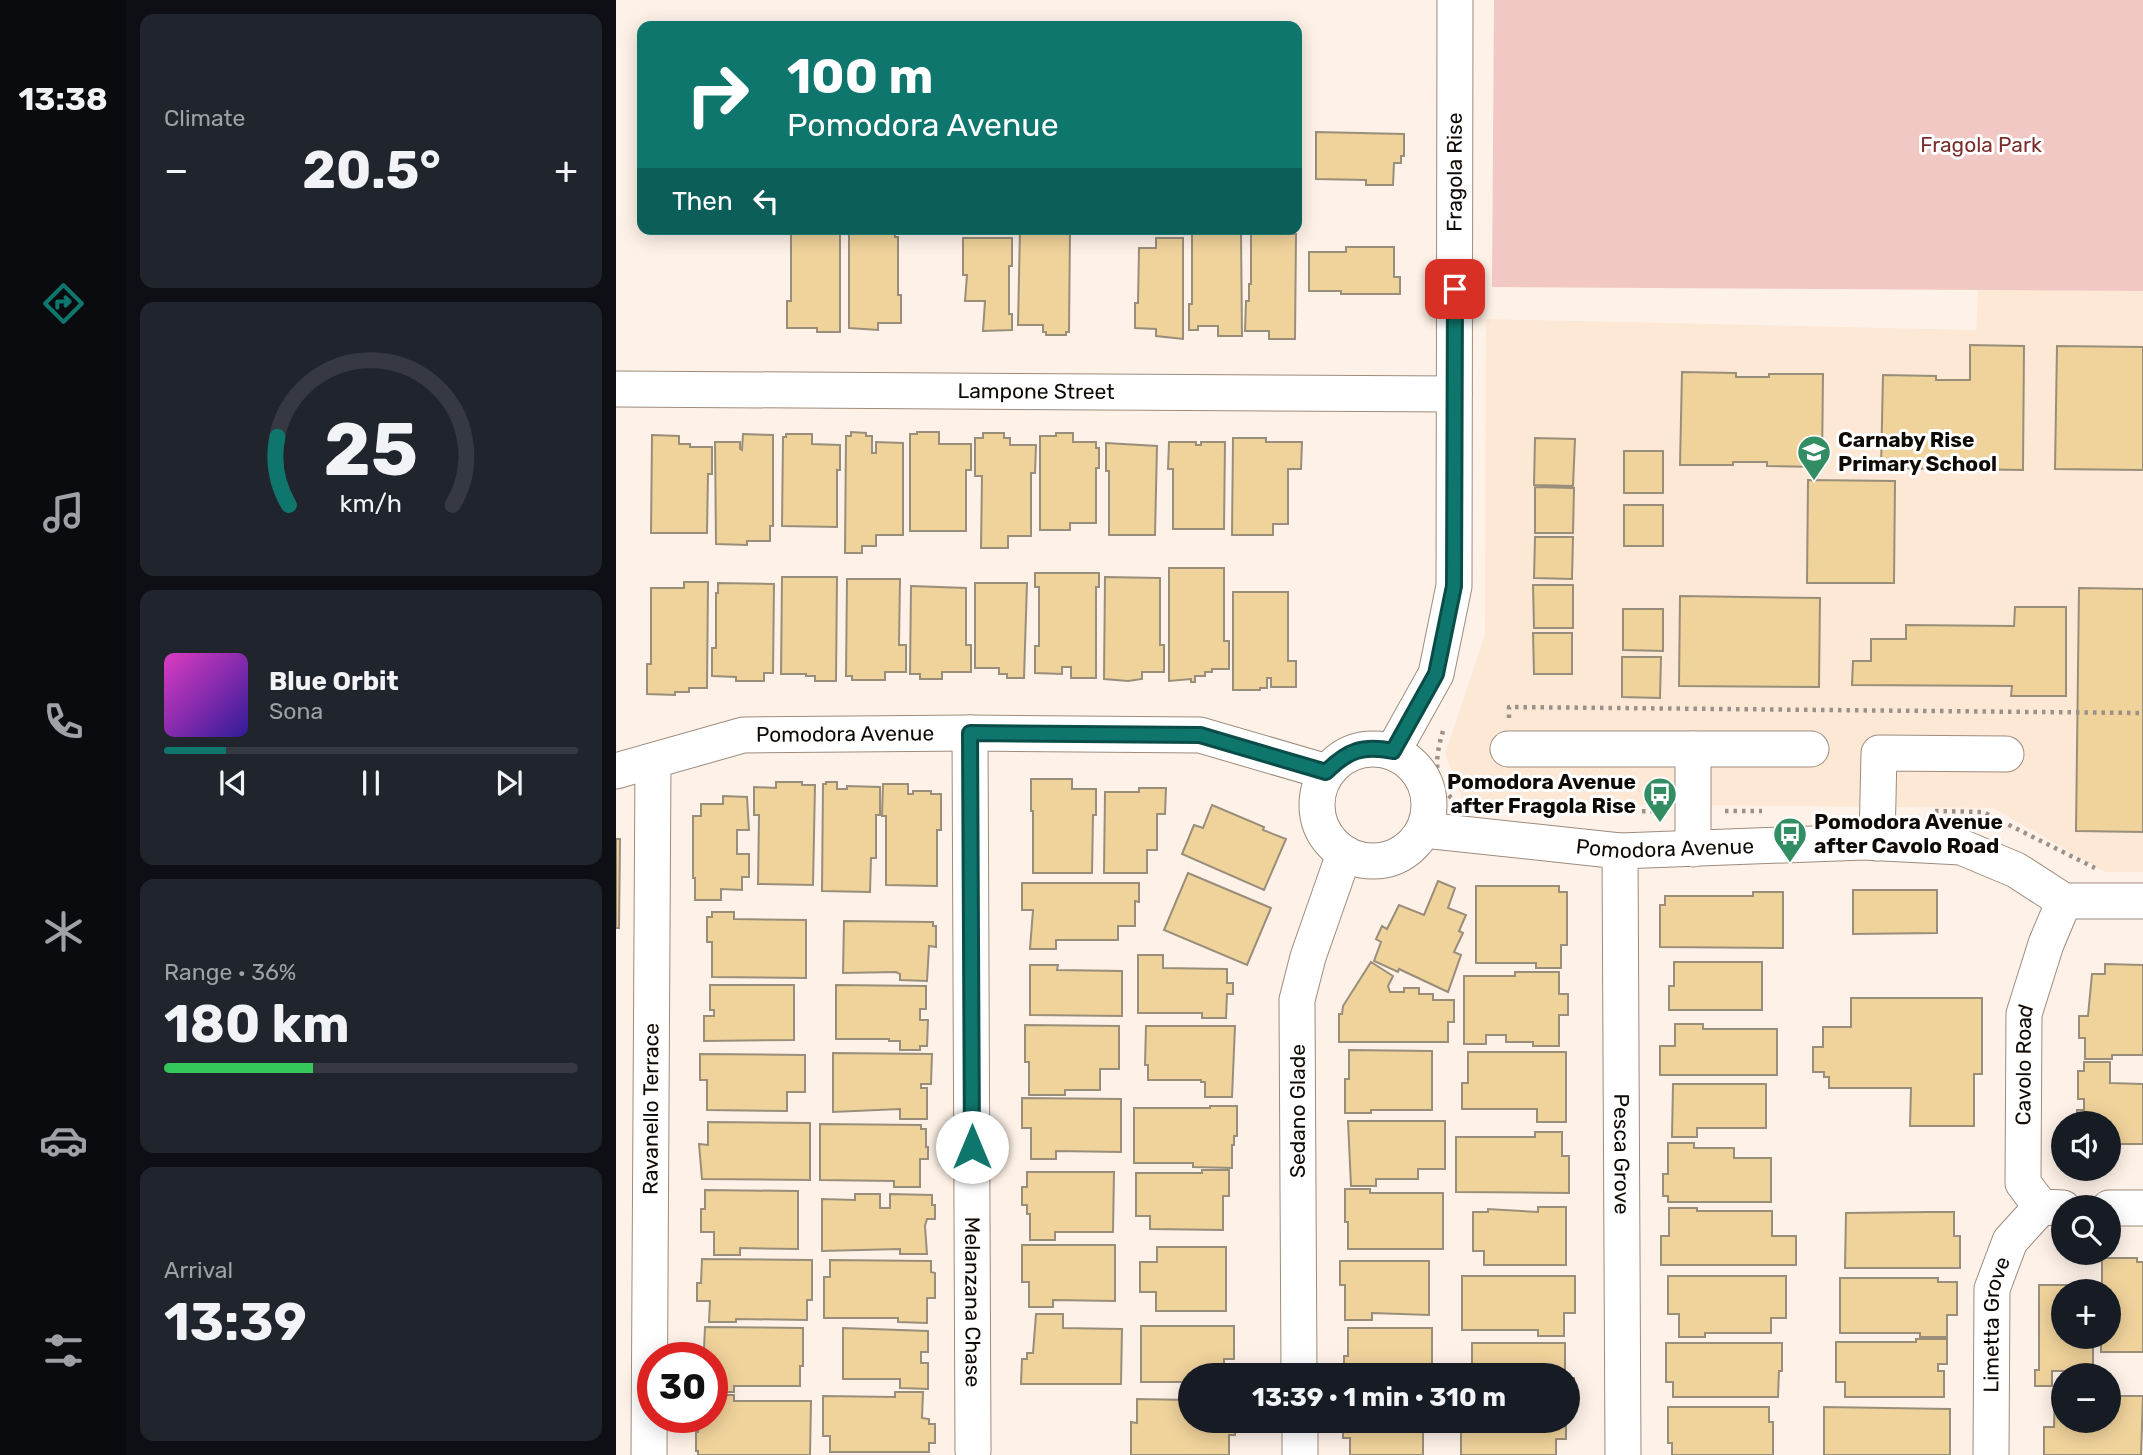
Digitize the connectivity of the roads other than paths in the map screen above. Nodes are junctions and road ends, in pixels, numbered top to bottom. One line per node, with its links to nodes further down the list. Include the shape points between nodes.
1 (1455, 0): 3 (street, Fragola Rise)
2 (616, 389): 3 (street, Lampone Street)
3 (1454, 394): 8 (street, Fragola Rise, via 1454,586 1436,674)
4 (970, 733): 10 (street, Pomodora Avenue, via 743,735); 12 (street, Pomodora Avenue, via 1200,735); 25 (street, Melanzana Chase)
5 (1508, 749): 6 (street)
6 (1693, 749): 7 (street); 15 (street)
7 (1811, 749)
8 (1393, 751): 12 (street, via 1356,751); 13 (street, via 1422,775 1430,811)
9 (2006, 754): 14 (street, via 1879,753)
10 (653, 761): 11 (street, Pomodora Avenue); 26 (street, Ravanello Terrace)
11 (616, 771)
12 (1326, 772): 17 (street, via 1316,808 1320,826)
13 (1424, 830): 16 (street, Pomodora Avenue); 17 (street, via 1406,851 1380,862)
14 (1877, 843): 15 (street, Pomodora Avenue); 18 (street, Pomodora Avenue, via 1961,847 2016,870)
15 (1693, 849): 16 (street, Pomodora Avenue)
16 (1620, 851): 27 (street, Pesca Grove)
17 (1344, 854): 24 (street, Sedano Glade, via 1297,1000)
18 (2064, 901): 19 (street); 20 (street, Cavolo Road, via 2024,1014 2023,1183)
19 (2143, 901)
20 (2051, 1207)
21 (2121, 1208): 22 (street)
22 (2143, 1208)
23 (2051, 1209): 28 (street, Limetta Grove, via 2010,1241 1992,1289)
24 (1299, 1363)
25 (973, 1451)
26 (649, 1455)
27 (1623, 1455)
28 (1991, 1455)

